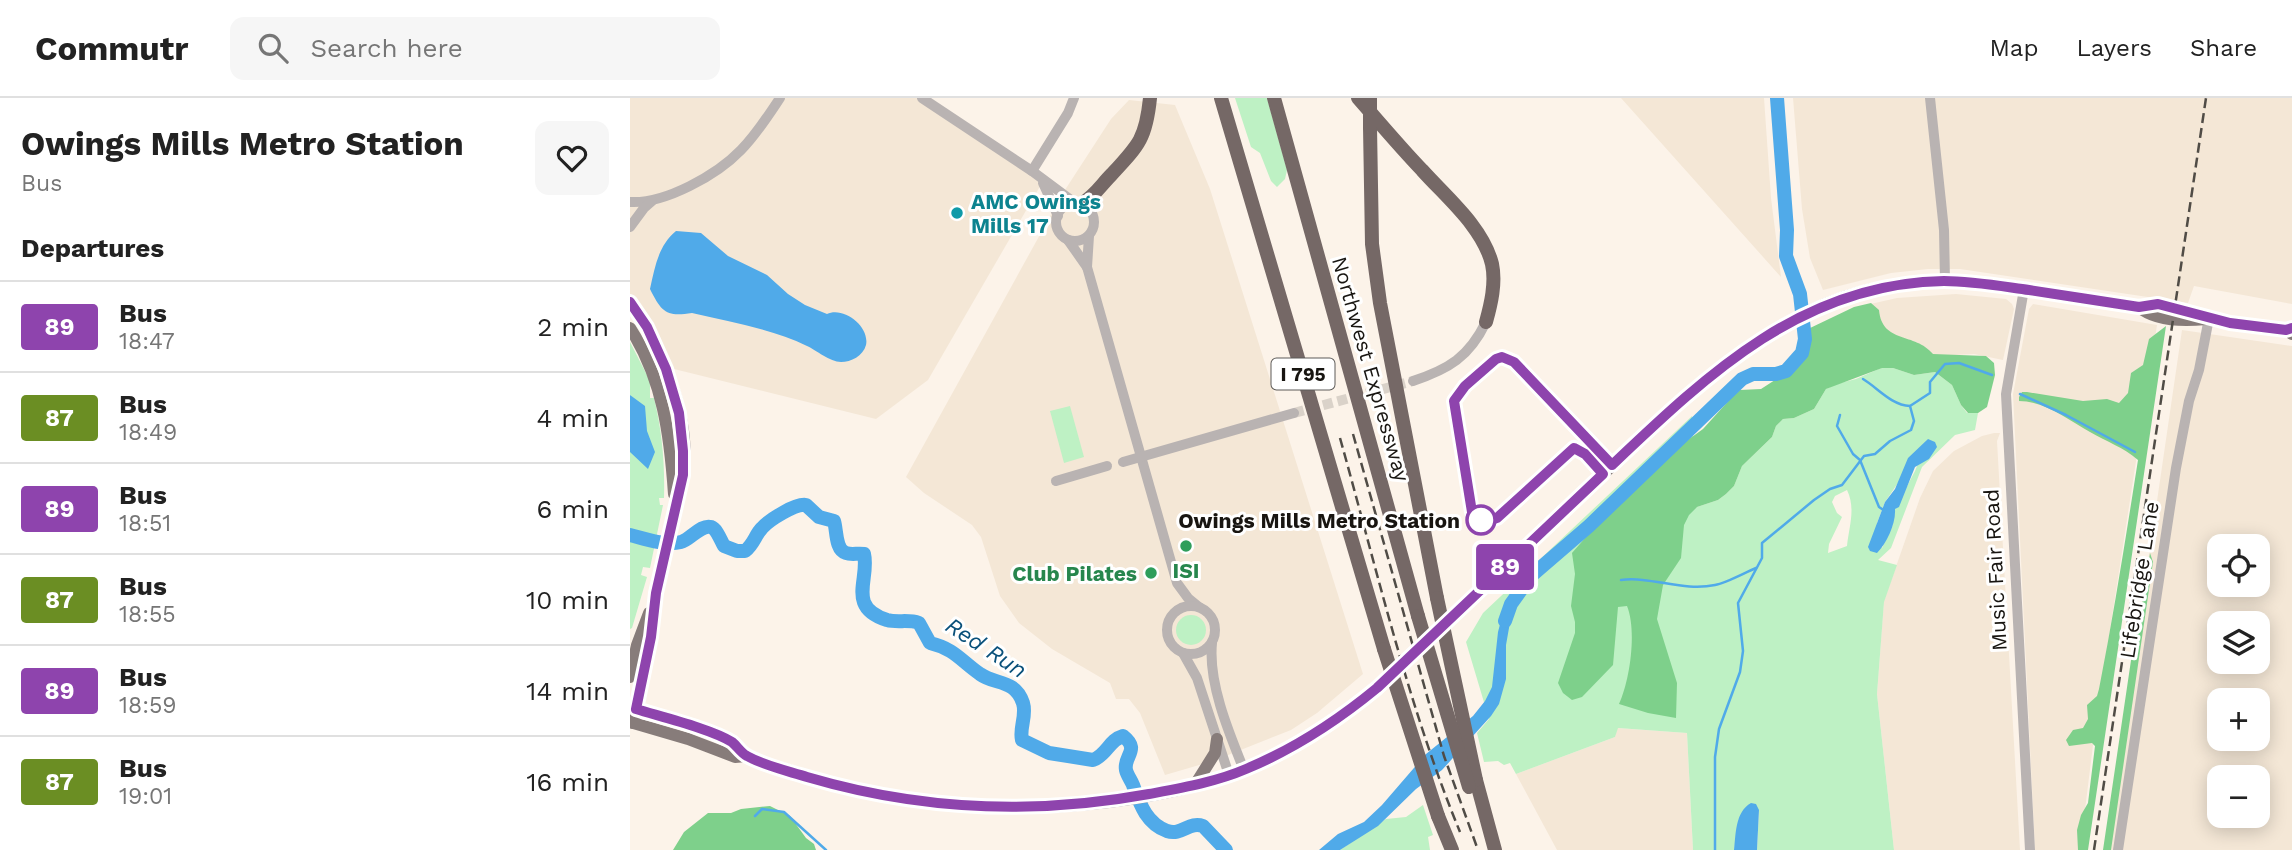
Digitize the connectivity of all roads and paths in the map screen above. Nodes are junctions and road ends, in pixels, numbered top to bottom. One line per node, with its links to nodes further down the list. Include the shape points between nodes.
1 (780, 98): 12 (street, via 735,156 688,187)
2 (922, 98): 10 (street)
3 (1074, 98): 10 (street)
4 (1150, 98): 14 (highway, via 1147,127 1136,149 1094,196)
5 (1222, 98): 50 (highway, I 795, bridge, via 1384,649)
6 (1274, 98): 48 (highway, Northwest Expressway / I 795, bridge, via 1418,616)
7 (1358, 98): 24 (highway, via 1482,241 1493,274)
8 (1370, 98): 48 (highway, bridge, via 1372,244 1380,303)
9 (1930, 98): 20 (street)
10 (1032, 172): 11 (street)
11 (1041, 180): 14 (street); 15 (street)
12 (656, 199): 13 (street); 16 (street)
13 (630, 202)
14 (1078, 204): 15 (street, via 1063,208); 17 (street, via 1093,215)
15 (1058, 216): 18 (street, via 1058,231)
16 (630, 227)
17 (1089, 236): 18 (street); 19 (street)
18 (1068, 240): 19 (street)
19 (1087, 267): 29 (street)
20 (1945, 281): 21 (main road); 46 (main road, via 1869,290 1818,307 1744,349 1689,393 1377,688 1323,728)
21 (2024, 289): 23 (main road, via 2139,307 2158,304); 52 (street, Music Fair Road, via 2006,394)
22 (630, 302): 33 (main road, via 657,347 679,413 683,475)
23 (2209, 318): 26 (main road); 53 (street, Lifebridge Lane, via 2176,468)
24 (1486, 322): 27 (street, via 1464,355)
25 (630, 328): 33 (main road, via 666,414)
26 (2290, 331)
27 (1413, 381)
28 (1294, 413): 29 (street)
29 (1140, 457): 30 (street); 34 (street)
30 (1123, 462)
31 (1107, 466): 32 (street)
32 (1056, 481)
33 (675, 509): 35 (main road)
34 (1177, 583): 36 (street); 37 (street)
35 (656, 593): 39 (main road); 42 (main road, via 651,637)
36 (1199, 607): 37 (street, via 1182,607); 38 (street, via 1215,625)
37 (1172, 615): 40 (street, via 1167,634 1174,648)
38 (1212, 643): 40 (street, via 1199,653); 46 (street, via 1212,671)
39 (634, 644): 41 (main road)
40 (1183, 653): 44 (street, via 1197,678)
41 (630, 677)
42 (633, 708): 43 (main road); 45 (main road, via 732,742)
43 (631, 727): 45 (main road, via 688,739 735,757)
44 (1217, 739): 47 (street); 49 (main road, via 1212,759)
45 (746, 756): 49 (main road, via 844,787 942,804 1035,807 1122,799)
46 (1244, 770): 47 (main road)
47 (1229, 775): 49 (main road)
48 (1472, 783): 51 (highway, Northwest Expressway / I 795)
49 (1195, 785)
50 (1452, 850)
51 (1494, 850)
52 (2030, 850)
53 (2118, 850)

